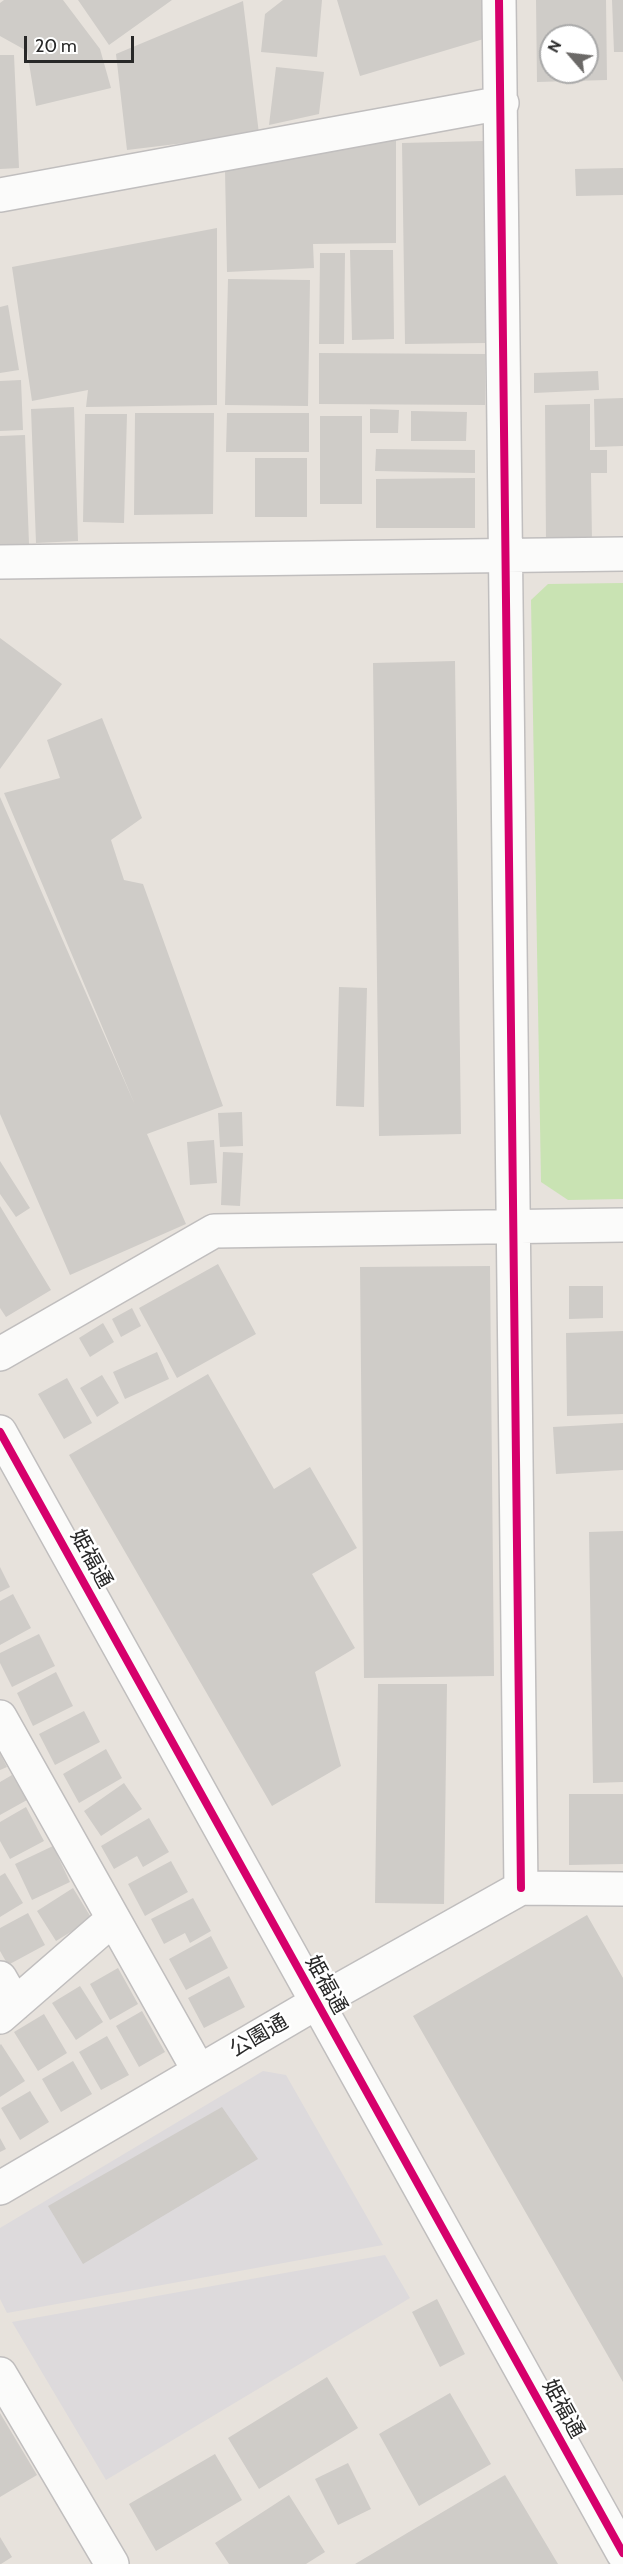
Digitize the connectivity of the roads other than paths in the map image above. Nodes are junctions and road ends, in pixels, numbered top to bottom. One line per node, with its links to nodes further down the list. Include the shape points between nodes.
1 (500, 0): 2 (street)
2 (502, 103): 3 (street); 5 (street)
3 (0, 195)
4 (623, 554): 5 (street)
5 (505, 555): 6 (street); 7 (street)
6 (0, 562)
7 (513, 1226): 8 (street); 9 (street, via 214,1231); 12 (street)
8 (623, 1226)
9 (0, 1354)
10 (0, 1432): 16 (street, 姫福通)
11 (0, 1717): 14 (street)
12 (520, 1888): 13 (street); 16 (street, 公園通)
13 (623, 1888)
14 (113, 1919): 15 (street); 17 (street)
15 (5, 2000)
16 (316, 2003): 17 (street, 公園通); 20 (street, 姫福通)
17 (199, 2071): 18 (street, 公園通)
18 (0, 2188)
19 (0, 2374): 21 (street)
20 (623, 2553)
21 (112, 2564)

